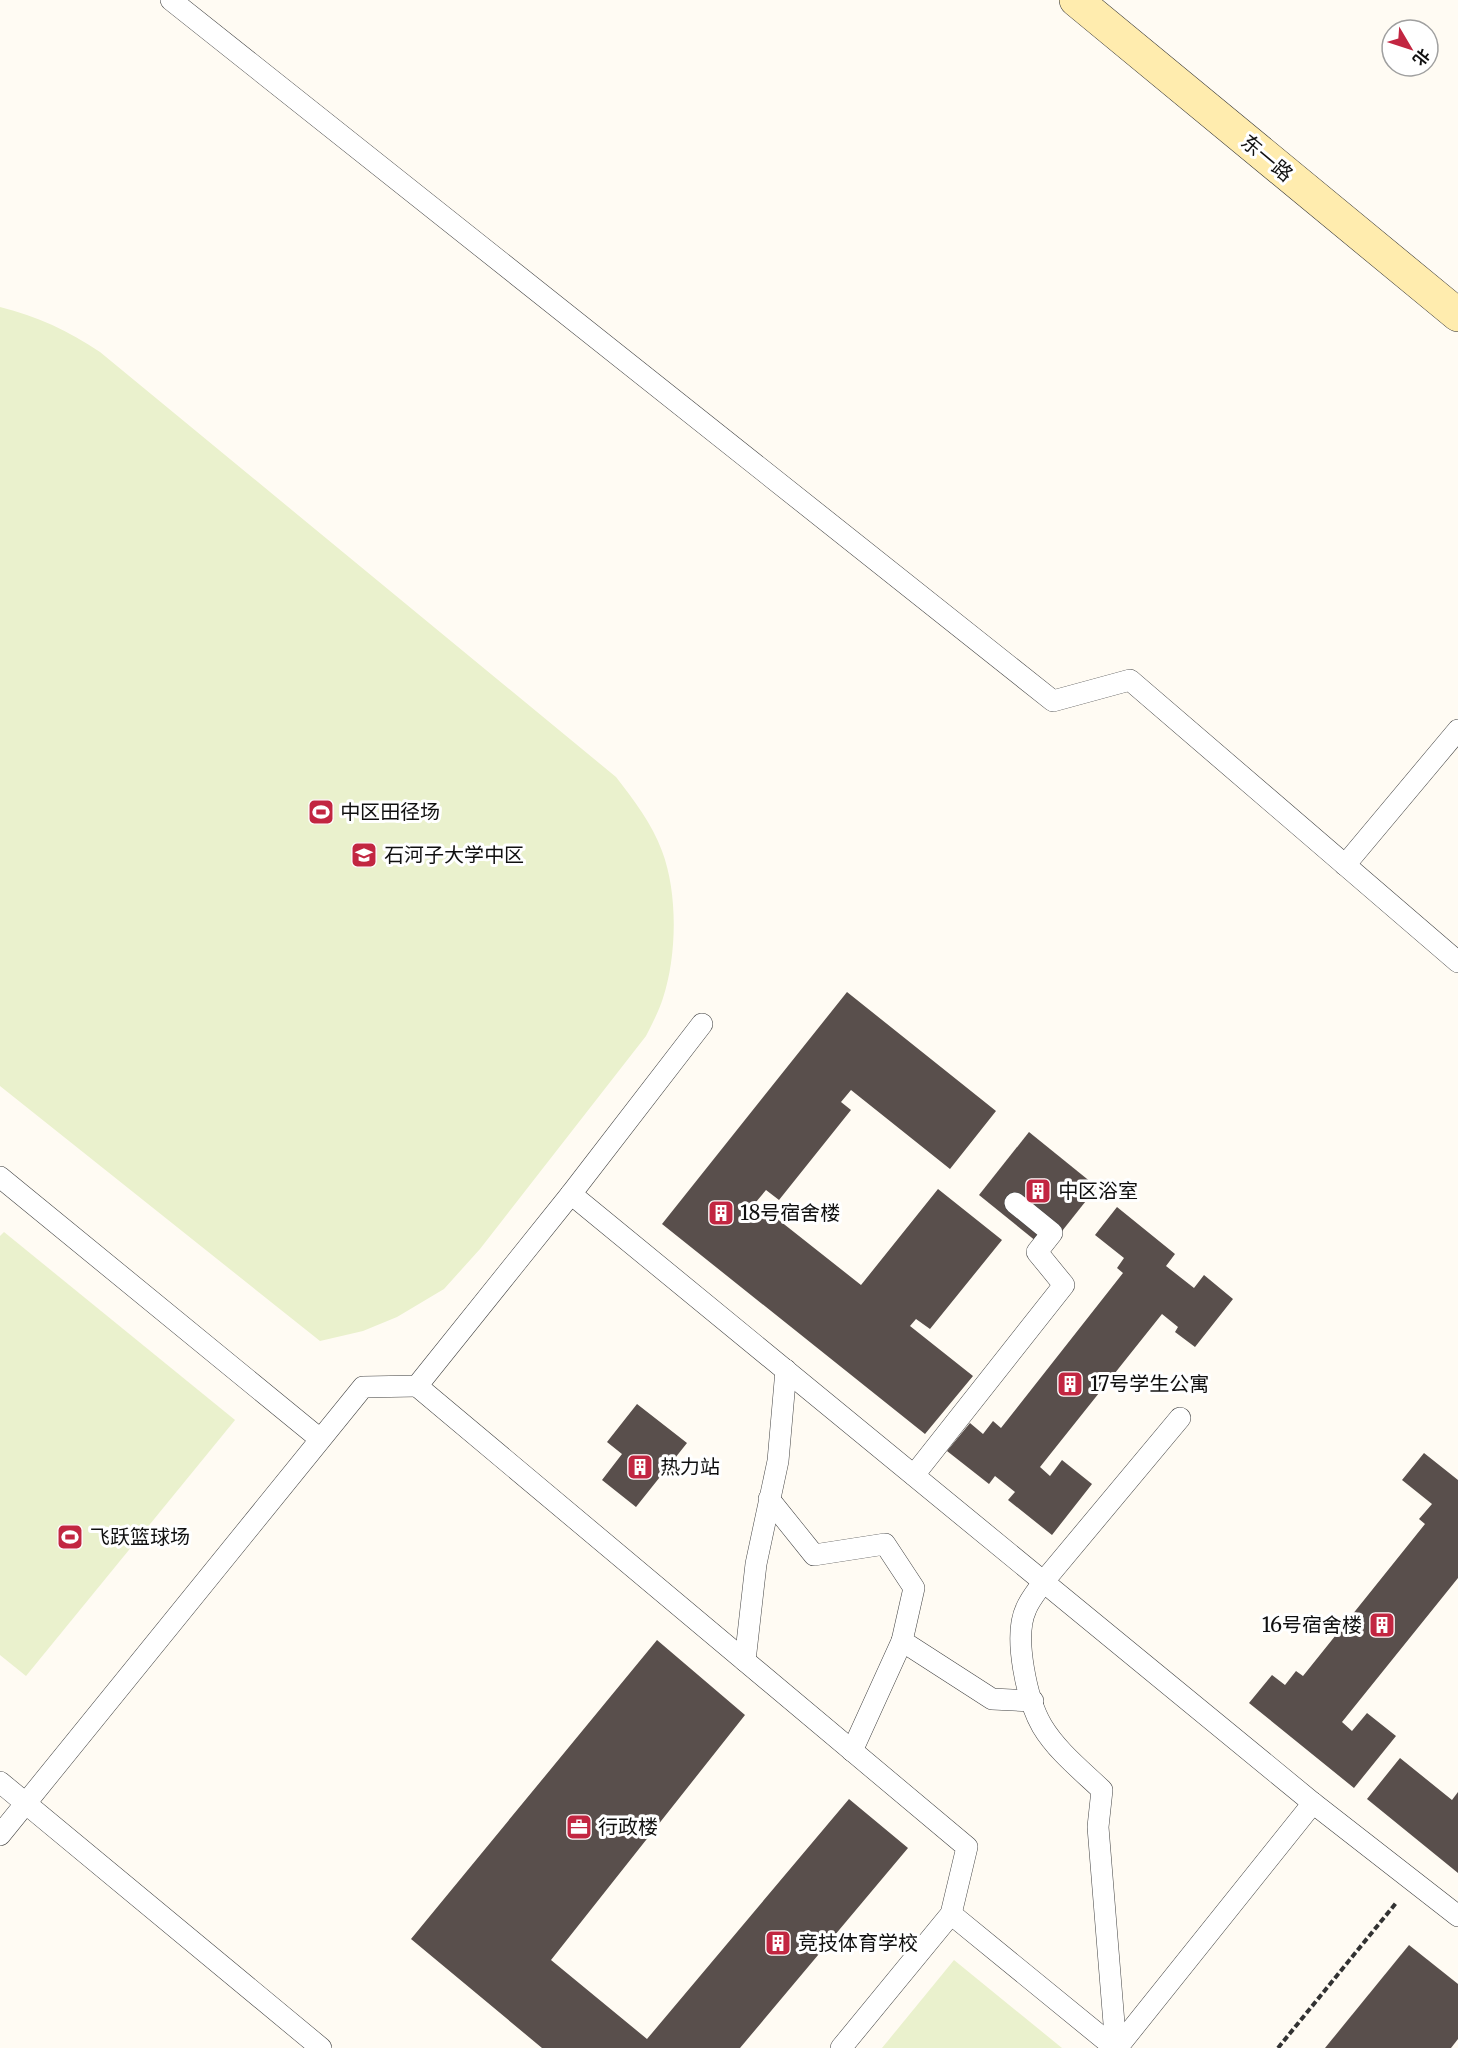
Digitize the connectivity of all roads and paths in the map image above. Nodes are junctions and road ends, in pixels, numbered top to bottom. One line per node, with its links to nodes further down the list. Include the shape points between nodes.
1 (171, 0): 5 (lane, via 1053,701 1130,680)
2 (1076, 0): 3 (main road, 东一路)
3 (1458, 315)
4 (1458, 730): 5 (lane)
5 (1345, 865): 6 (lane)
6 (1458, 962)
7 (702, 1024): 9 (lane)
8 (0, 1177): 14 (lane)
9 (571, 1194): 11 (lane); 12 (lane)
10 (1015, 1203): 15 (lane, via 1052,1233 1037,1252 1064,1285)
11 (786, 1370): 15 (lane); 16 (lane, via 778,1461)
12 (417, 1386): 14 (lane, via 363,1387); 19 (lane)
13 (1180, 1418): 17 (lane)
14 (320, 1438): 23 (lane)
15 (914, 1475): 17 (lane)
16 (769, 1499): 18 (lane, via 814,1555 885,1544 914,1588); 19 (lane, via 756,1564)
17 (1044, 1581): 20 (lane, via 1025,1610 1020,1646); 24 (lane)
18 (902, 1641): 20 (lane, via 992,1699); 21 (lane)
19 (745, 1661): 21 (lane)
20 (1033, 1701): 31 (lane, via 1041,1725 1064,1755 1102,1790 1098,1827)
21 (852, 1751): 27 (lane, via 967,1847)
22 (0, 1782): 23 (lane)
23 (26, 1803): 25 (lane); 29 (lane)
24 (1314, 1803): 26 (lane); 31 (lane)
25 (0, 1835)
26 (1414, 1881): 28 (lane); 32 (path)
27 (951, 1914): 30 (lane); 31 (lane)
28 (1458, 1916)
29 (321, 2048)
30 (841, 2048)
31 (1116, 2048)
32 (1278, 2048)

